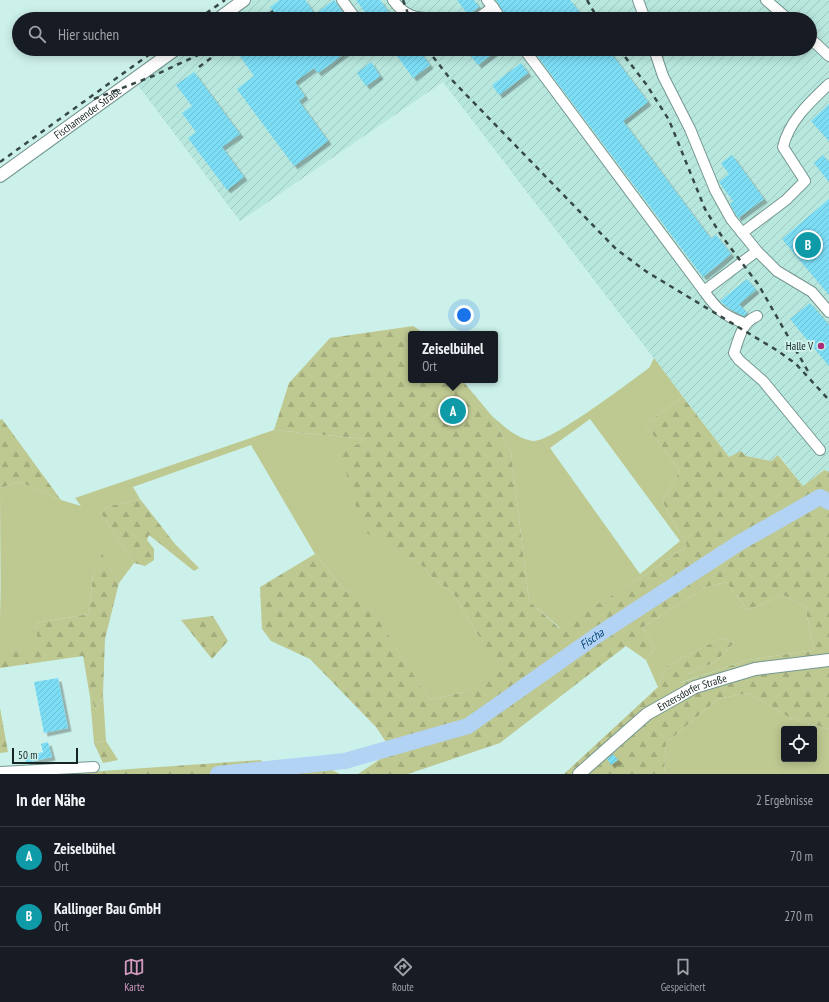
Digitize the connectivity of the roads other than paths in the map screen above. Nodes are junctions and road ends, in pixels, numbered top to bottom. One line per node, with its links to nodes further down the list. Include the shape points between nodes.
1 (244, 0): 7 (main road)
2 (342, 0): 8 (street)
3 (392, 0): 9 (street)
4 (638, 0): 11 (street)
5 (766, 0): 12 (street)
6 (490, 4): 10 (street)
7 (228, 12)
8 (351, 12)
9 (404, 12)
10 (483, 12)
11 (642, 12)
12 (780, 12)
13 (817, 45): 17 (street)
14 (166, 56): 19 (main road, Fischamender Straße)
15 (529, 56): 22 (street)
16 (656, 56): 20 (street, via 662,76 690,129 715,190)
17 (829, 56)
18 (829, 84): 20 (street, via 801,112 786,136 783,147 804,181 786,200)
19 (0, 176)
20 (742, 233): 21 (street)
21 (758, 251): 22 (street); 23 (street, via 777,271 812,292)
22 (704, 291): 25 (street, via 717,309)
23 (829, 312)
24 (757, 316): 25 (street, via 750,318)
25 (746, 324): 26 (street, via 734,353 763,381)
26 (820, 450)
27 (829, 660): 30 (main road, Enzersdorfer Straße, via 755,669 695,687 647,714)
28 (94, 767): 29 (street)
29 (0, 772)
30 (579, 774)

